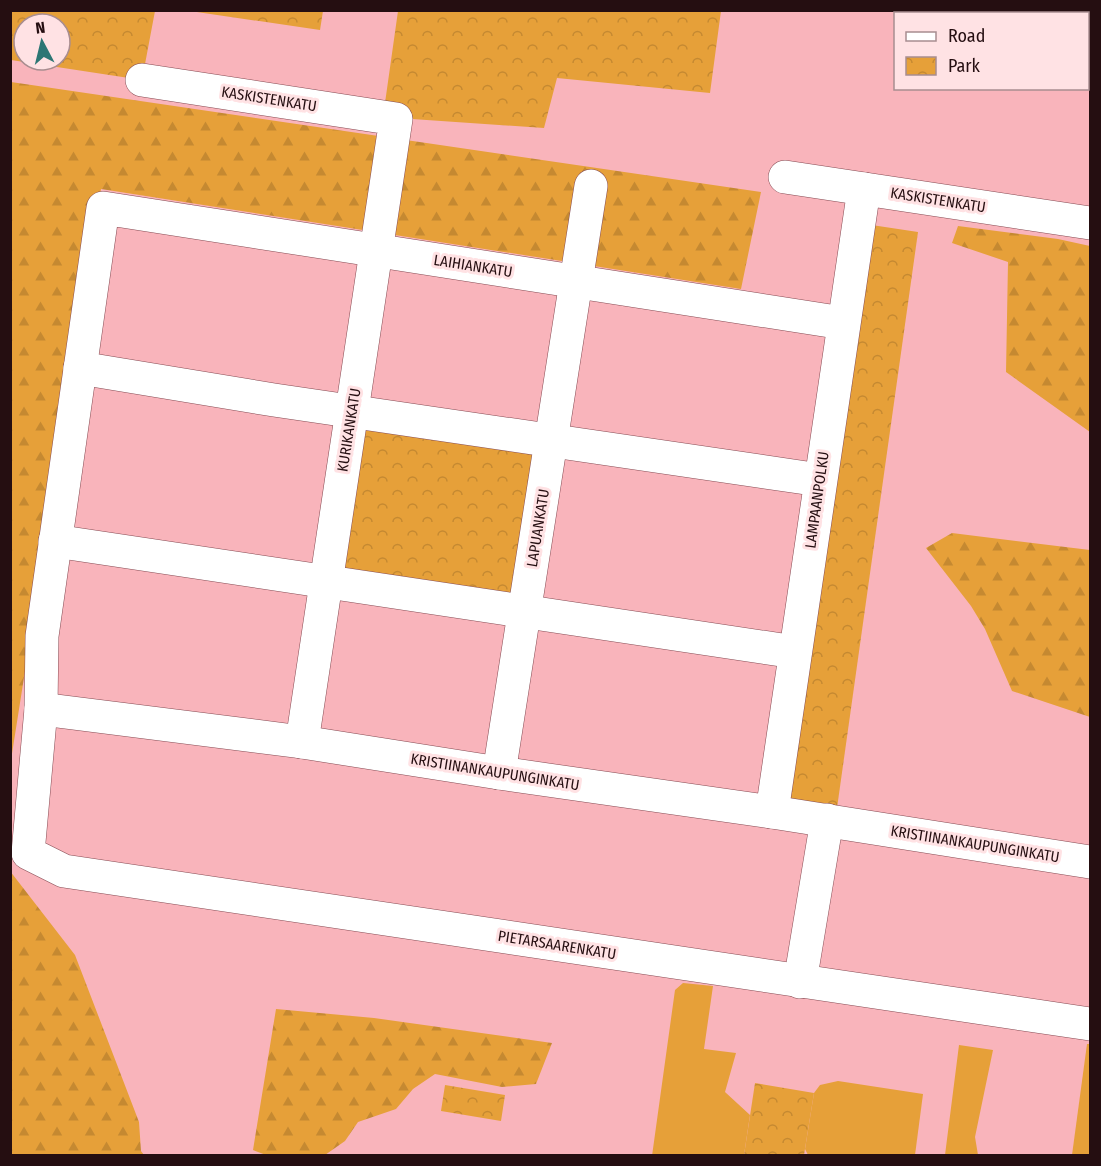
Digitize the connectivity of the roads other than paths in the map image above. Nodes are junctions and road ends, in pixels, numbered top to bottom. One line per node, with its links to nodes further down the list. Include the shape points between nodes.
1 (142, 80): 2 (street, KASKISTENKATU)
2 (396, 118): 7 (street, KURIKANKATU)
3 (785, 177): 5 (street, KASKISTENKATU)
4 (591, 186): 8 (street, LAPUANKATU)
5 (864, 189): 6 (street, KASKISTENKATU); 9 (street, LAMPAANPOLKU)
6 (1090, 223)
7 (376, 251): 8 (street, LAIHIANKATU); 10 (street, LAIHIANKATU, via 103,208); 11 (street, KURIKANKATU)
8 (577, 282): 9 (street, LAIHIANKATU); 12 (street, LAPUANKATU)
9 (843, 323): 13 (street, LAMPAANPOLKU)
10 (80, 368): 11 (street); 14 (street)
11 (352, 412): 12 (street); 15 (street, KURIKANKATU)
12 (552, 441): 13 (street); 16 (street, LAPUANKATU)
13 (820, 480): 17 (street, LAMPAANPOLKU)
14 (55, 541): 15 (street); 18 (street, via 42,636)
15 (326, 582): 16 (street); 19 (street, KURIKANKATU)
16 (524, 612): 17 (street); 20 (street, LAPUANKATU)
17 (795, 652): 21 (street, LAMPAANPOLKU)
18 (41, 709): 19 (street, KRISTIINANKAUPUNGINKATU); 24 (street, PIETARSAARENKATU, via 28,853 64,871)
19 (302, 742): 20 (street, KRISTIINANKAUPUNGINKATU)
20 (499, 773): 21 (street, KRISTIINANKAUPUNGINKATU)
21 (772, 812): 22 (street, KRISTIINANKAUPUNGINKATU)
22 (827, 820): 23 (street, KRISTIINANKAUPUNGINKATU); 24 (street)
23 (1090, 862)
24 (800, 982): 25 (street, PIETARSAARENKATU)
25 (1090, 1024)

